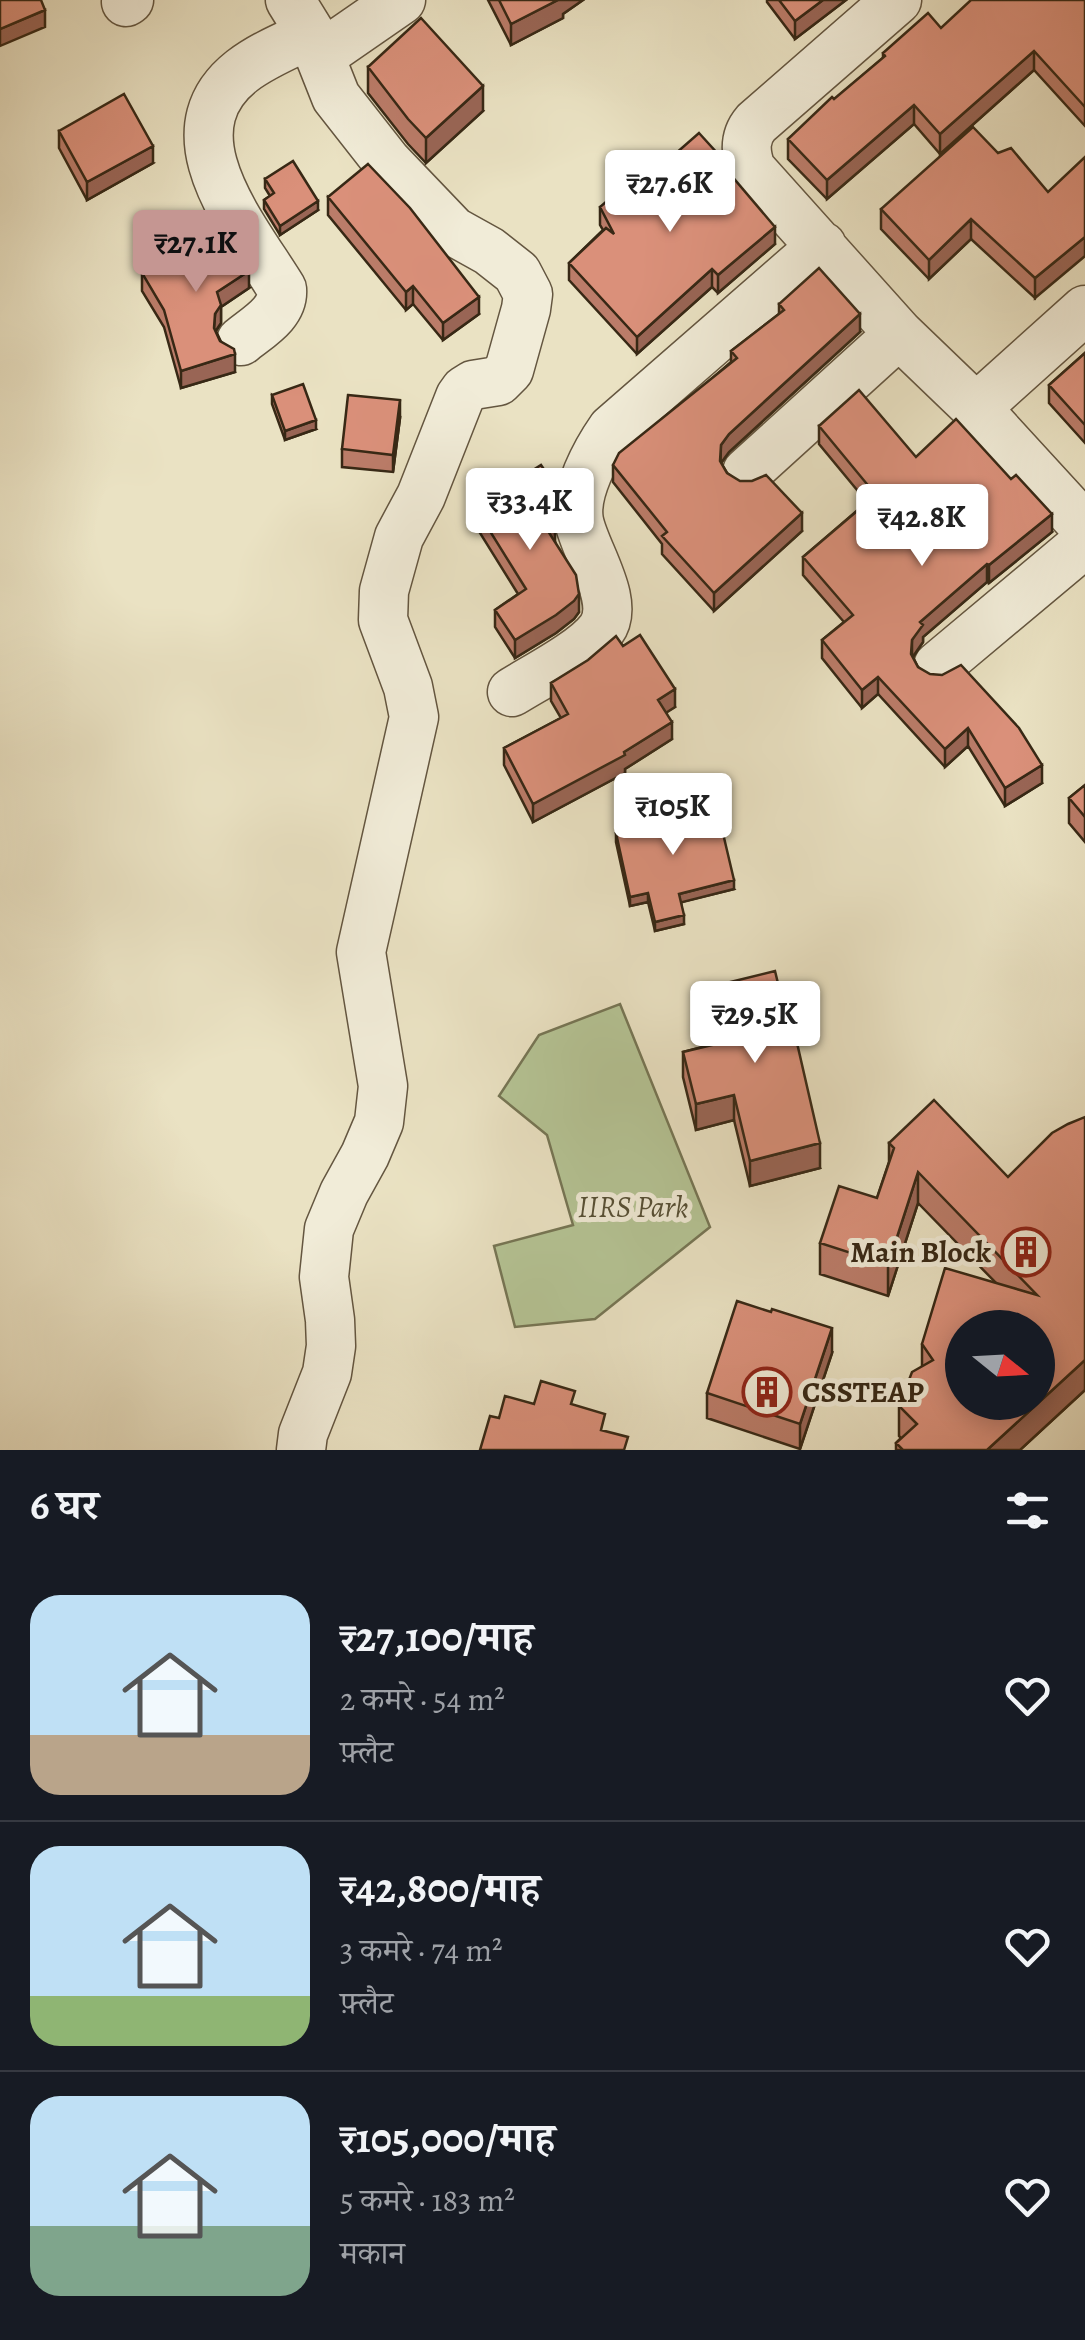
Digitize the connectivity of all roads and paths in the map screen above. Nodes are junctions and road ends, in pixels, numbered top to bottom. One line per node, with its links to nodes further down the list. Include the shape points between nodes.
1 (400, 0): 3 (street)
2 (898, 0): 4 (street, via 749,131 751,169)
3 (307, 30): 7 (street, via 240,73 212,112 207,141 213,169 283,295); 14 (street, via 336,98 387,162 453,231 517,273 528,294 509,370 460,397 398,537 384,591 384,620 414,716 361,952 382,1086 378,1122 329,1229 328,1373)
4 (822, 246): 6 (street); 13 (street, via 612,429 594,456 578,518 608,615 582,648)
5 (1085, 310): 8 (street)
6 (899, 334): 8 (street); 9 (street)
7 (241, 341)
8 (976, 408): 10 (street)
9 (747, 472)
10 (1085, 526)
11 (1085, 543): 12 (street)
12 (938, 666)
13 (512, 692)
14 (301, 1450)

